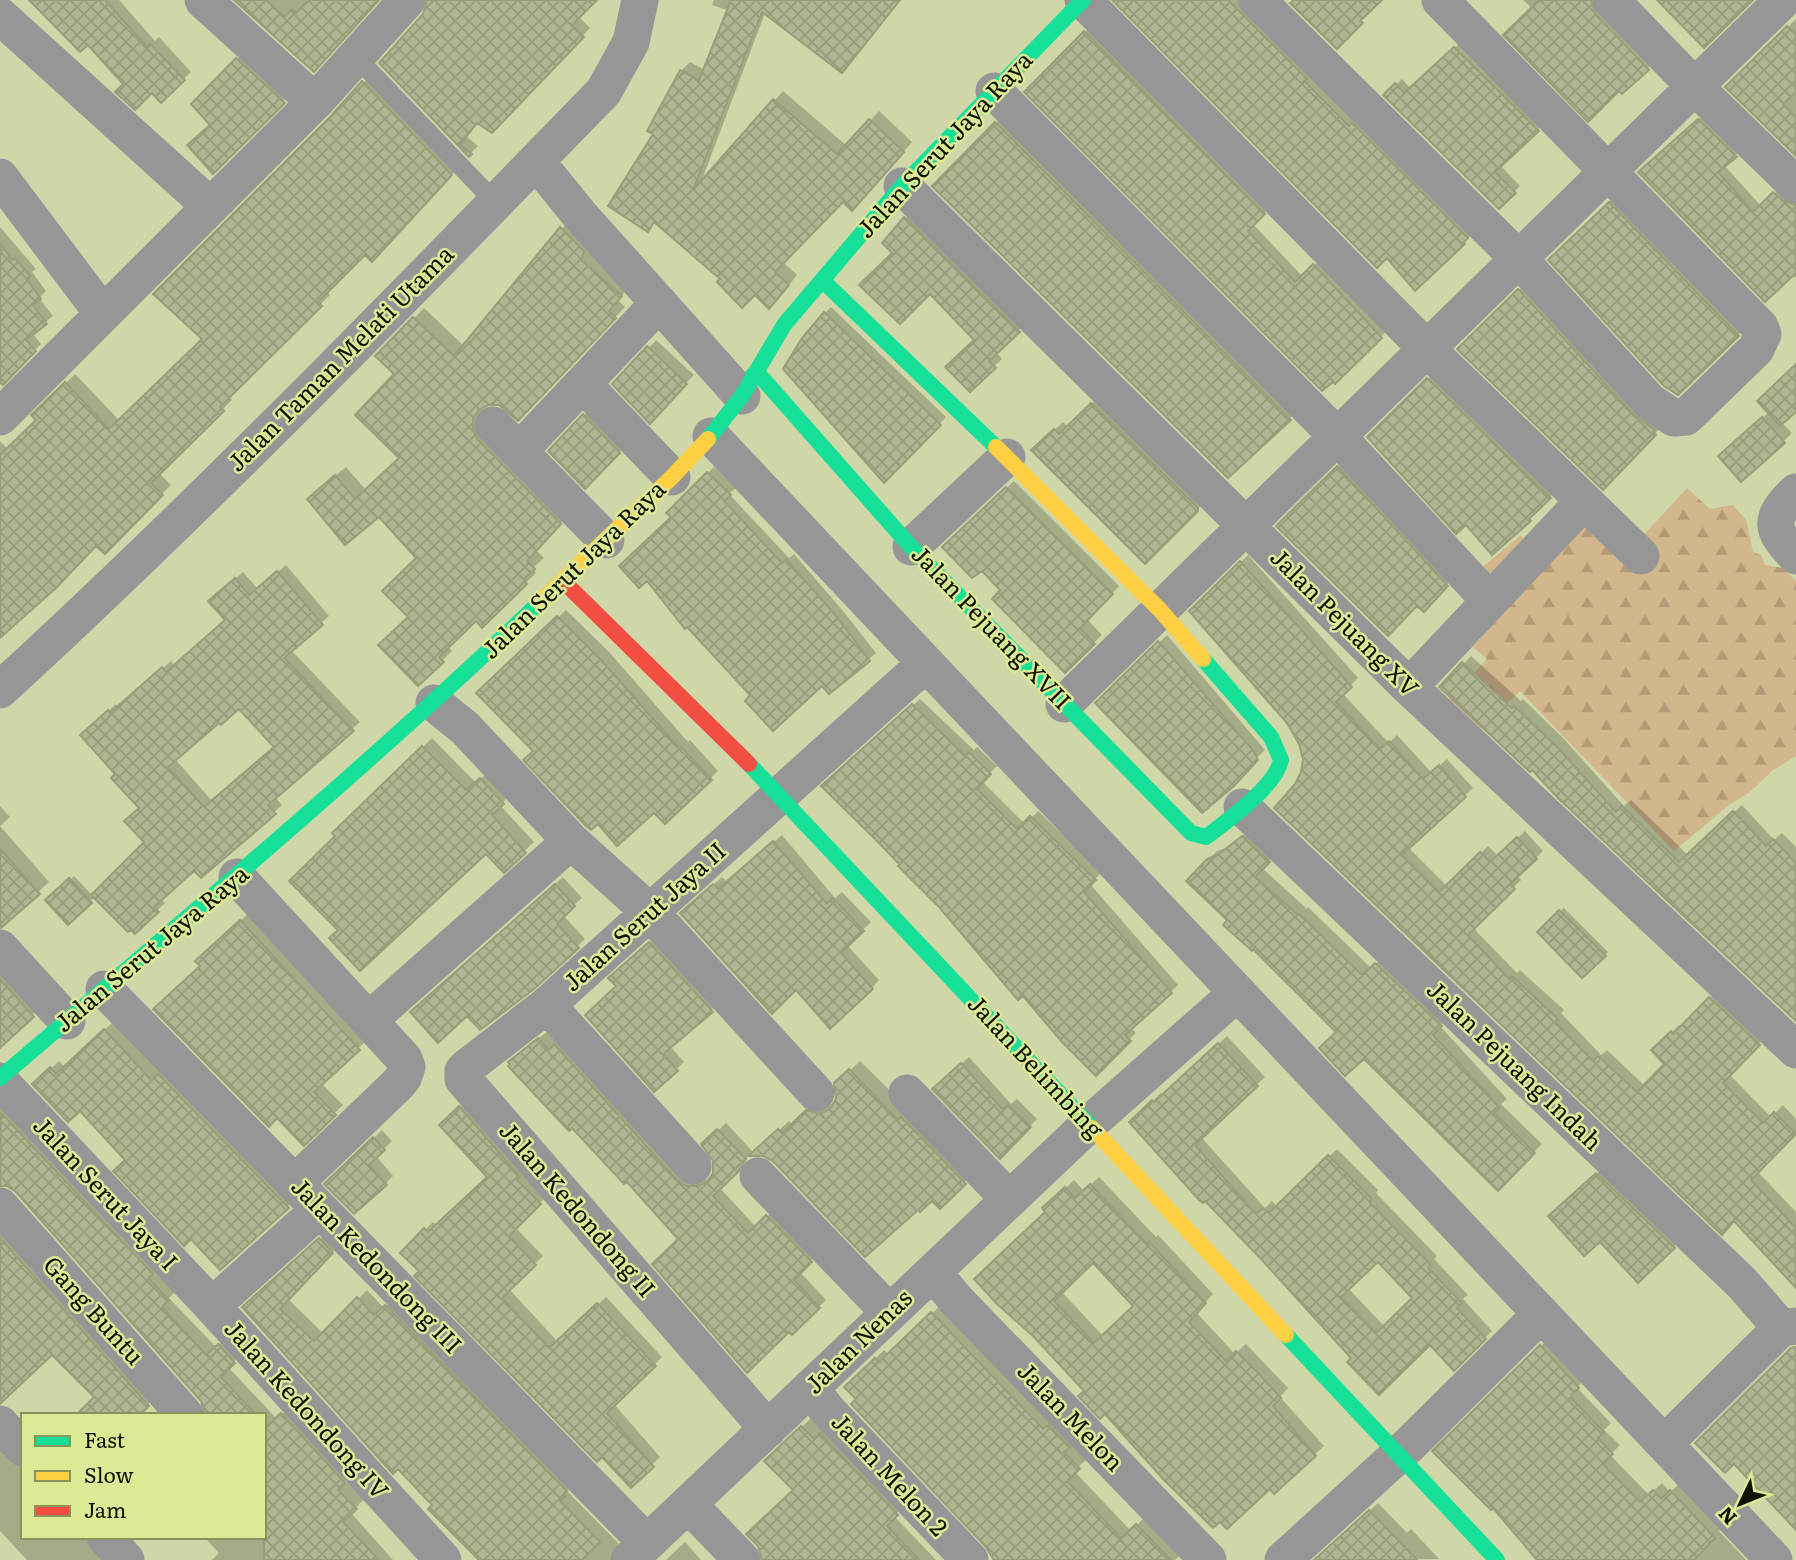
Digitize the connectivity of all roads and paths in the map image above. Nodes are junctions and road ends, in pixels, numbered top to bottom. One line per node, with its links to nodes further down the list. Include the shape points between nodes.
1 (203, 0): 13 (street)
2 (407, 0): 10 (street)
3 (640, 0): 14 (street, Jalan Taman Melati Utama, via 631,43 604,91)
4 (1083, 0): 12 (street, Jalan Serut Jaya Raya); 25 (street)
5 (1257, 0): 21 (street)
6 (1440, 0): 15 (street)
7 (1611, 0): 11 (street)
8 (1783, 0): 11 (street)
9 (0, 16): 20 (street)
10 (356, 58): 13 (street); 19 (lane)
11 (1694, 86): 15 (street); 18 (street)
12 (994, 91): 17 (street, Jalan Serut Jaya Raya); 31 (street)
13 (315, 102): 20 (street)
14 (536, 162): 19 (street, Jalan Taman Melati Utama); 23 (street)
15 (1608, 171): 21 (street); 21 (street, via 1760,327 1763,334 1756,349 1725,381 1686,417 1674,418 1662,411)
16 (0, 177): 24 (street)
17 (902, 186): 22 (street, Jalan Serut Jaya Raya); 37 (street, Jalan Pejuang XV)
18 (1796, 186)
19 (496, 203): 47 (street, Jalan Taman Melati Utama, via 293,409)
20 (210, 206): 24 (street)
21 (1519, 259): 25 (street)
22 (821, 280): 27 (street, Jalan Serut Jaya Raya, via 784,325); 33 (street, Jalan Pejuang XVII)
23 (659, 303): 26 (street); 27 (street)
24 (103, 314): 28 (street)
25 (1427, 349): 31 (street); 36 (street)
26 (583, 384): 32 (street); 34 (street)
27 (747, 385): 30 (street, Jalan Serut Jaya Raya); 39 (street, Jalan Pejuang XVII, via 763,379)
28 (0, 417)
29 (492, 425): 32 (street)
30 (711, 436): 34 (street, Jalan Serut Jaya Raya); 45 (street)
31 (1338, 437): 37 (street); 43 (street)
32 (519, 451): 38 (street)
33 (1007, 457): 39 (street); 44 (street, Jalan Pejuang XVII)
34 (672, 477): 38 (street, Jalan Serut Jaya Raya)
35 (1796, 492): 41 (street, via 1774,522)
36 (1584, 501): 40 (street); 43 (street)
37 (1246, 526): 44 (street); 46 (street, Jalan Pejuang XV)
38 (606, 540): 42 (street, Jalan Serut Jaya Raya)
39 (911, 548): 49 (street, Jalan Pejuang XVII)
40 (1641, 556)
41 (1796, 556)
42 (564, 582): 48 (street, Jalan Serut Jaya Raya); 50 (street, Jalan Belimbing)
43 (1490, 601): 46 (street)
44 (1160, 610): 49 (street); 51 (street, Jalan Pejuang XVII, via 1278,750 1281,762 1277,772)
45 (925, 664): 50 (street, Jalan Serut Jaya II); 57 (street)
46 (1409, 687): 61 (street, Jalan Pejuang XV)
47 (0, 690)
48 (434, 703): 52 (street, via 464,728); 53 (street, Jalan Serut Jaya Raya)
49 (1064, 704): 51 (street, Jalan Pejuang XVII, via 1195,835 1206,836)
50 (780, 795): 54 (street, Jalan Serut Jaya II); 65 (street, Jalan Belimbing)
51 (1242, 807): 75 (street, Jalan Pejuang Indah)
52 (571, 841): 54 (street); 59 (street)
53 (237, 877): 56 (street, Jalan Serut Jaya Raya); 59 (street)
54 (651, 913): 58 (street, Jalan Serut Jaya II); 63 (street)
55 (0, 948): 60 (street)
56 (104, 989): 60 (street, Jalan Serut Jaya Raya); 68 (street, Jalan Kedondong III)
57 (1237, 993): 65 (street, Jalan Nenas); 74 (street)
58 (547, 1005): 66 (street, Jalan Serut Jaya II); 79 (street, Jalan Kedondong II, via 467,1067 463,1079)
59 (369, 1020): 68 (street, Jalan Kedondong IV, via 404,1059 406,1072)
60 (67, 1021): 62 (street, Jalan Serut Jaya Raya)
61 (1796, 1049)
62 (0, 1080): 72 (street, Jalan Serut Jaya I)
63 (816, 1093)
64 (907, 1093): 69 (street)
65 (1088, 1124): 69 (street, Jalan Nenas); 82 (street, Jalan Belimbing)
66 (693, 1166)
67 (758, 1176): 73 (street)
68 (308, 1196): 72 (street, Jalan Kedondong IV); 85 (street, Jalan Kedondong III)
69 (1009, 1199): 71 (street, Jalan Nenas)
70 (0, 1206): 77 (street, Gang Buntu)
71 (933, 1272): 73 (street, Jalan Nenas); 90 (street, Jalan Melon)
72 (212, 1306): 87 (street, Jalan Kedondong IV)
73 (890, 1312): 76 (street, Jalan Nenas)
74 (1541, 1314): 80 (street); 82 (street)
75 (1788, 1327): 80 (street)
76 (810, 1388): 79 (street, Jalan Nenas); 89 (street, Jalan Melon 2)
77 (183, 1413)
78 (0, 1424): 81 (street)
79 (768, 1429): 83 (street, Jalan Nenas)
80 (1664, 1444): 93 (street)
81 (21, 1446)
82 (1398, 1455): 91 (street); 92 (street, Jalan Belimbing)
83 (688, 1504): 85 (street, Jalan Nenas); 88 (street)
84 (107, 1539): 86 (street)
85 (638, 1552)
86 (126, 1560)
87 (443, 1560)
88 (742, 1560)
89 (970, 1560)
90 (1209, 1560)
91 (1283, 1560)
92 (1497, 1560)
93 (1774, 1560)

